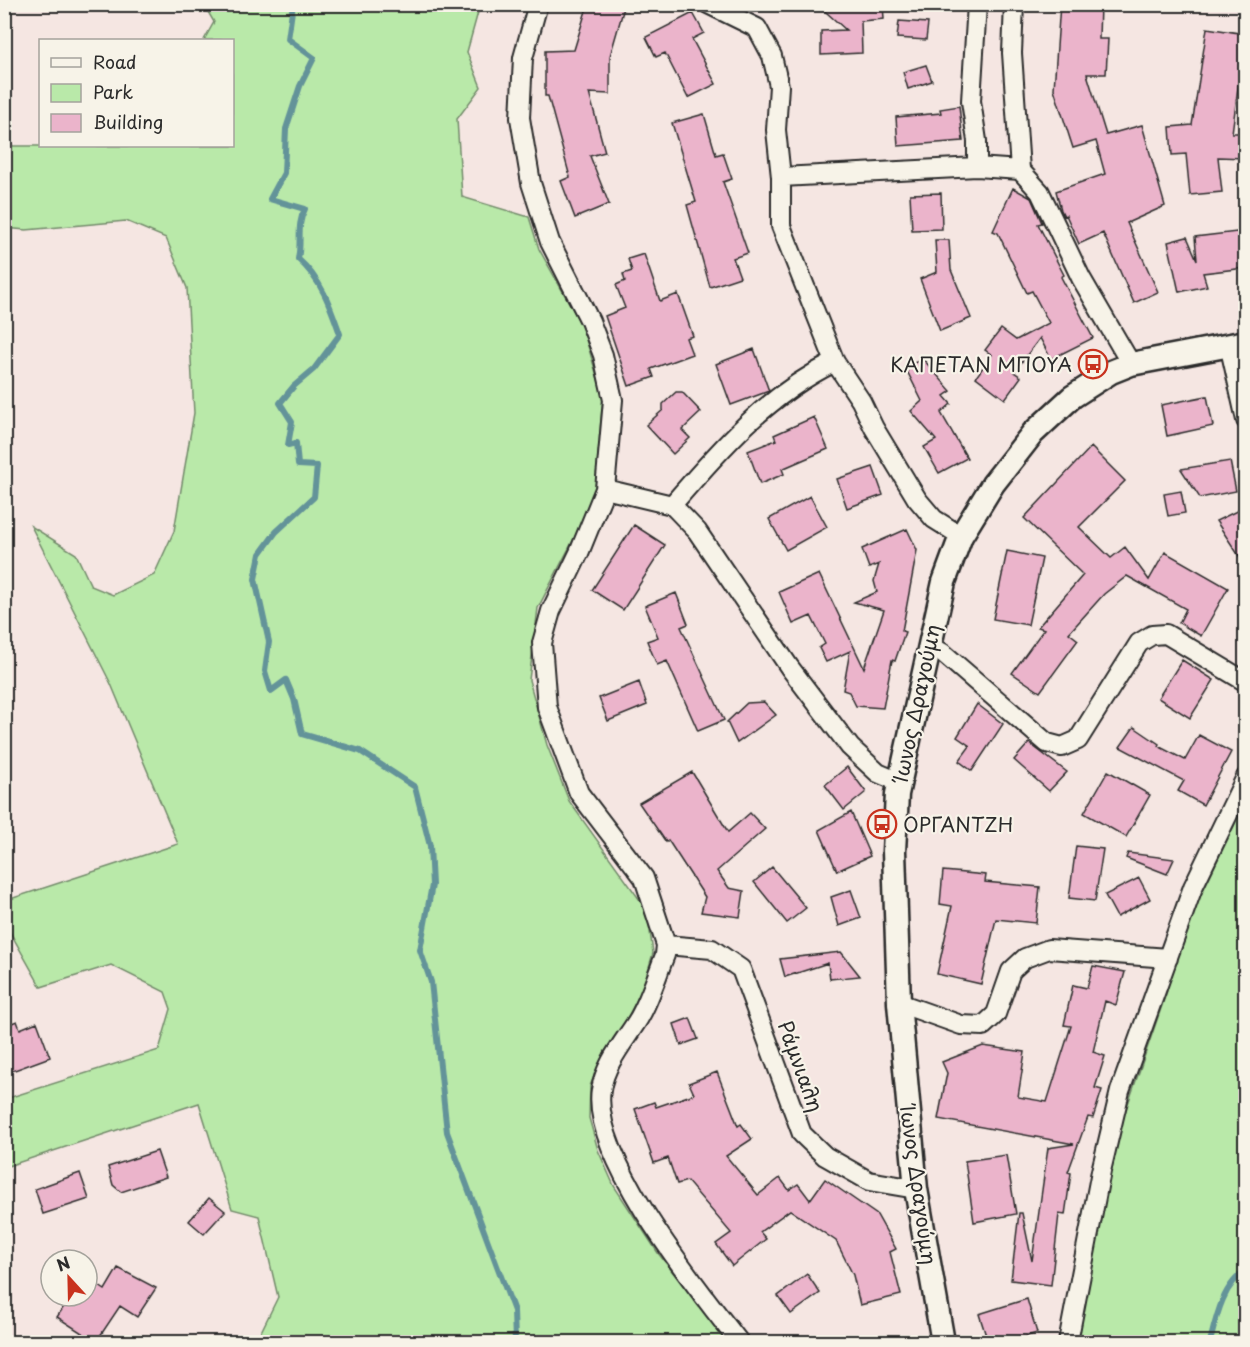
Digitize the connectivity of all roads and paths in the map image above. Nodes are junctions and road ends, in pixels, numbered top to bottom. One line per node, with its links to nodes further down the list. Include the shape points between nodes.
1 (538, 4): 12 (street, via 523,58 520,118 531,183 550,242 603,355 613,400)
2 (708, 4): 7 (street, via 757,28 772,56 779,86 776,130)
3 (976, 4): 5 (street, via 971,101)
4 (1014, 4): 6 (street, via 1013,75)
5 (977, 167): 6 (street); 7 (street)
6 (1020, 170): 10 (street, via 1040,192 1082,278)
7 (781, 177): 9 (street, via 781,226)
8 (1237, 343): 10 (street, Ίωνος Δραγούμη); 11 (street)
9 (835, 362): 13 (street, via 804,377 733,435); 14 (street, via 917,499 934,519)
10 (1131, 364): 14 (street, Ίωνος Δραγούμη, via 1092,382 1040,426 993,484)
11 (1245, 420)
12 (604, 489): 13 (street); 19 (street, via 551,611 542,643 547,707 579,793 644,878)
13 (672, 505): 18 (street, via 697,531 790,668 850,747 878,773)
14 (961, 536): 15 (street, Ίωνος Δραγούμη)
15 (928, 645): 16 (street, via 943,653 1047,743 1062,747 1078,740 1139,643 1152,635 1166,634); 18 (street, Ίωνος Δραγούμη)
16 (1245, 682)
17 (1245, 777): 20 (street, via 1193,887)
18 (900, 782): 21 (street, Ίωνος Δραγούμη, via 894,850)
19 (666, 945): 22 (street, Ράμνιαλη, via 712,949 741,969 802,1134 825,1156 869,1180); 23 (street, via 640,1016 615,1053 601,1090 603,1125 624,1175 660,1237)
20 (1168, 958): 21 (street, via 1049,949 1025,958 1011,971 996,1014 983,1026 961,1025); 25 (street, via 1120,1091)
21 (899, 1003): 22 (street, Ίωνος Δραγούμη)
22 (916, 1189): 24 (street, Ίωνος Δραγούμη)
23 (739, 1342)
24 (943, 1342)
25 (1068, 1342)

